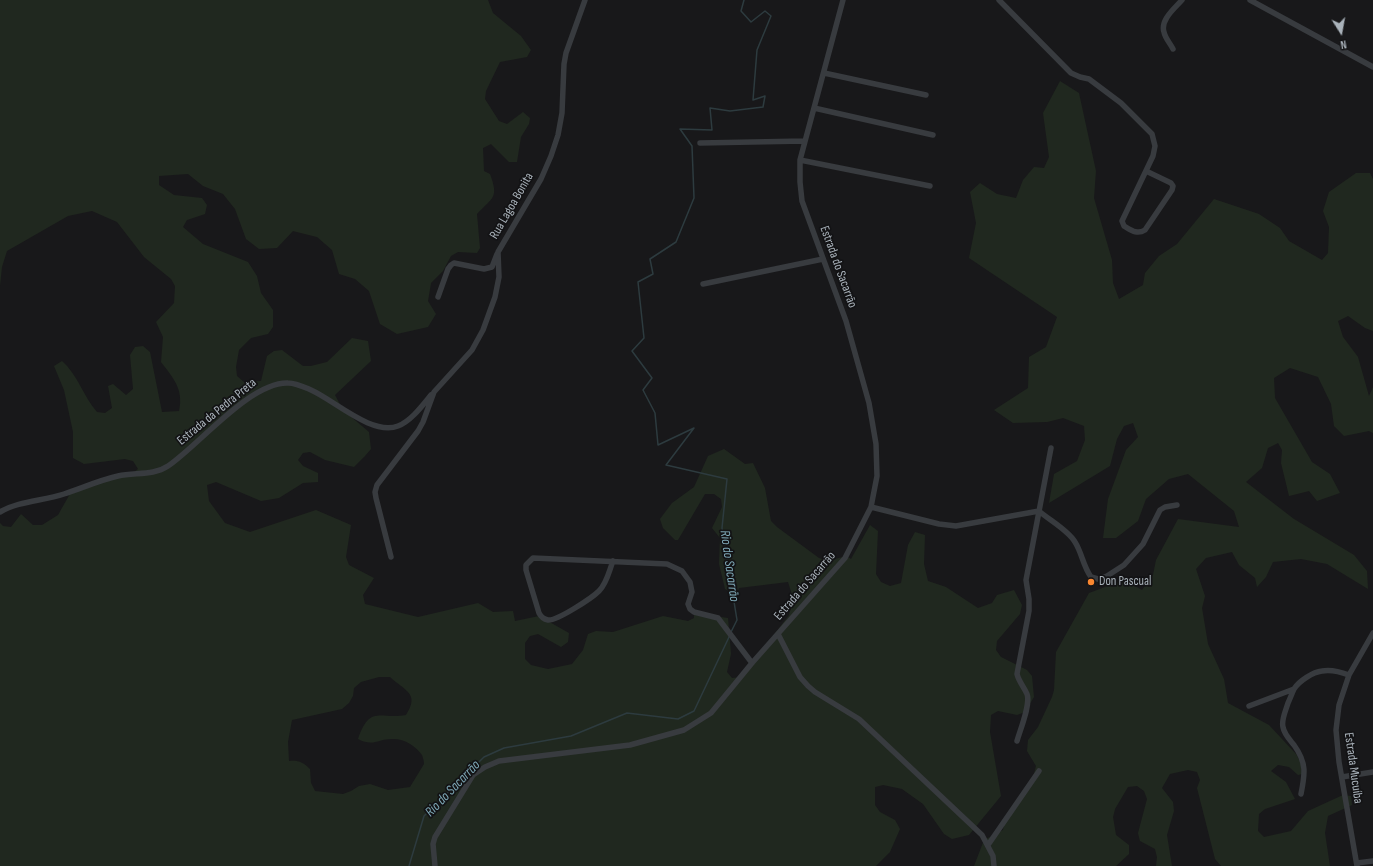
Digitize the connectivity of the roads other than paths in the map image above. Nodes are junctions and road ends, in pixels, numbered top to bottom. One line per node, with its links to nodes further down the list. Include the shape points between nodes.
1 (585, 0): 17 (street, Rua Lagoa Bonita, via 566,53 562,114 551,156 541,179)
2 (843, 0): 8 (street, Estrada do Sacarrão)
3 (999, 0): 15 (street, via 1071,74 1089,79 1121,103 1152,134 1155,146)
4 (1182, 0): 6 (street, via 1163,26)
5 (1250, 0): 7 (street)
6 (1173, 49)
7 (1373, 67)
8 (824, 73): 9 (street); 10 (street, Estrada do Sacarrão)
9 (926, 95)
10 (814, 108): 11 (street); 12 (street, Estrada do Sacarrão)
11 (932, 135)
12 (805, 141): 13 (street); 14 (street, Estrada do Sacarrão)
13 (700, 143)
14 (800, 160): 16 (street); 18 (street, Estrada do Sacarrão, via 802,201)
15 (1146, 171): 15 (street, via 1122,221 1124,226 1137,233 1145,230 1173,186)
16 (930, 186)
17 (498, 252): 20 (street, via 492,267 489,268 454,263 450,265); 21 (street, Rua Lagoa Bonita, via 499,277 483,330 472,350)
18 (823, 259): 19 (street); 24 (street, Estrada do Sacarrão, via 846,321 869,403 876,444 877,476)
19 (703, 284)
20 (438, 297)
21 (434, 392): 26 (street, Estrada da Pedra Preta, via 408,419 399,426 388,428 374,426 361,420 318,393 295,384 274,384 263,388 240,405 161,470 118,476 64,495); 27 (street, Rua Lagoa Bonita, via 418,432 377,485 375,492)
22 (1051, 448): 25 (street)
23 (1178, 505): 25 (street, via 1160,510 1143,544 1124,564 1108,576 1098,579 1091,577 1086,570 1071,536)
24 (871, 507): 25 (street, via 956,526); 30 (street, Estrada do Sacarrão, via 845,558)
25 (1039, 511): 35 (street, via 1026,580 1029,611 1017,674 1028,696 1028,704)
26 (0, 512)
27 (391, 557)
28 (612, 560): 28 (street, via 533,558 526,565 526,570 539,613 543,618 550,620 585,602 599,591); 31 (street, via 667,564 682,571 690,582 690,609 718,618)
29 (1373, 633): 32 (street, Estrada Mucuíba)
30 (778, 634): 31 (street, Estrada do Sacarrão); 40 (street, via 800,677 808,686 859,719 982,835)
31 (752, 663): 43 (street, Estrada do Sacarrão, via 711,713 684,730 630,745 499,761 485,767 473,775 435,837)
32 (1349, 675): 33 (street, via 1322,671 1301,681); 38 (street, Estrada Mucuíba, via 1339,705 1336,730)
33 (1294, 689): 34 (street); 39 (street, via 1282,724 1303,759 1305,772)
34 (1249, 706)
35 (1017, 741)
36 (1039, 771): 40 (street)
37 (1373, 772): 38 (street)
38 (1342, 777): 42 (street, Estrada Mucuíba)
39 (1301, 794)
40 (988, 845): 44 (street)
41 (1373, 860): 42 (street)
42 (1357, 864)
43 (435, 866)
44 (994, 866)

